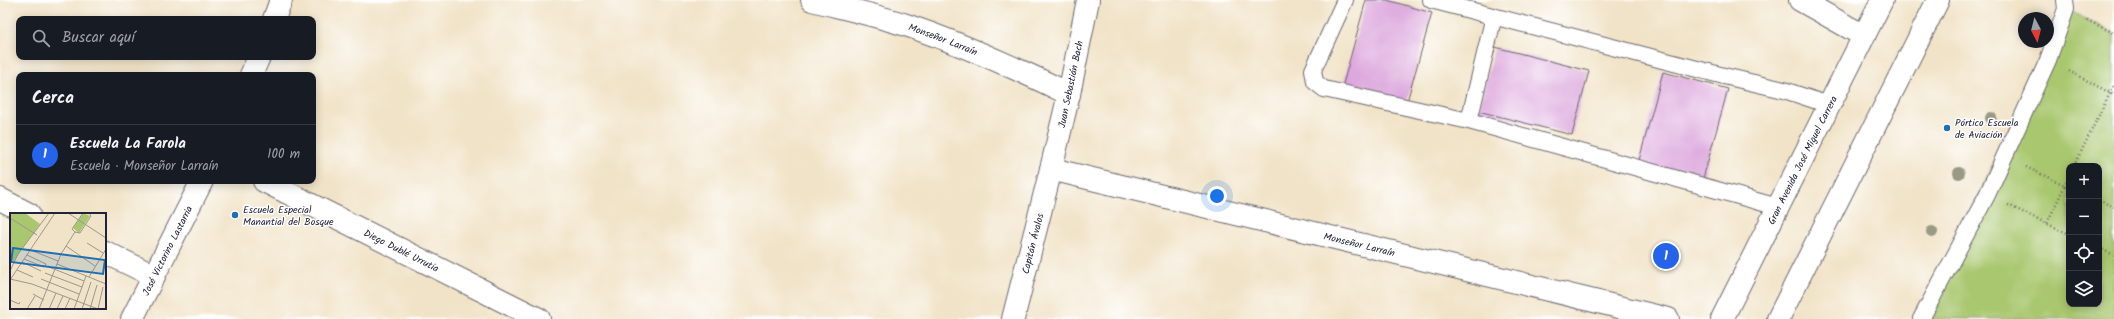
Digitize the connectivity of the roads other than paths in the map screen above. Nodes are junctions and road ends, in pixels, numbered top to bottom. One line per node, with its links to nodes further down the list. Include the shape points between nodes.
1 (281, 0): 10 (street)
2 (812, 0): 15 (street, Monseñor Larraín, via 905,25 960,44 1015,67)
3 (1088, 0): 15 (street, Juan Sebastián Bach)
4 (1345, 0): 17 (lane, via 1313,70 1315,82 1324,89)
5 (1431, 0): 11 (lane)
6 (1800, 0): 12 (street)
7 (1882, 0): 12 (street, Gran Avenida José Miguel Carrera)
8 (1938, 0): 31 (street)
9 (2065, 5): 32 (lane, via 2048,60 1987,195)
10 (275, 16)
11 (1494, 16): 16 (lane, via 1784,90); 17 (lane)
12 (1864, 36): 16 (street, Gran Avenida José Miguel Carrera)
13 (258, 60): 14 (street)
14 (252, 72)
15 (1069, 94): 18 (street, Juan Sebastián Bach)
16 (1829, 105): 22 (street, Gran Avenida José Miguel Carrera)
17 (1469, 121): 22 (lane)
18 (1051, 169): 28 (street, Capitán Ávalos); 29 (street, Monseñor Larraín)
19 (200, 184): 25 (street, José Victorino Lastarria)
20 (270, 184): 27 (street, Diego Dublé Urrutia)
21 (0, 199): 23 (street)
22 (1778, 207): 30 (street, Gran Avenida José Miguel Carrera)
23 (27, 213)
24 (106, 252): 25 (street)
25 (154, 276): 26 (street, José Victorino Lastarria)
26 (132, 319)
27 (539, 319)
28 (1013, 319)
29 (1668, 319)
30 (1722, 319)
31 (1778, 319)
32 (1921, 319)

